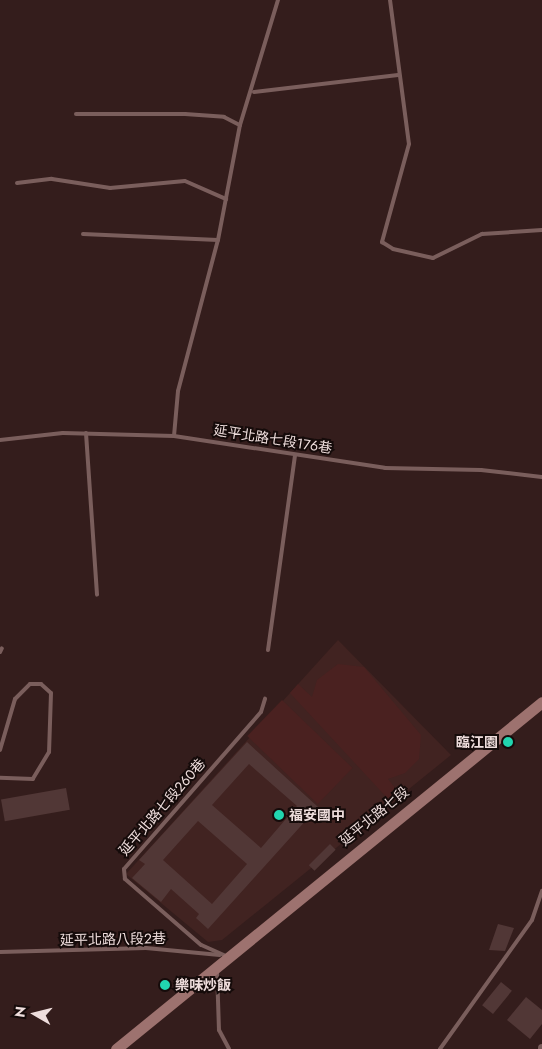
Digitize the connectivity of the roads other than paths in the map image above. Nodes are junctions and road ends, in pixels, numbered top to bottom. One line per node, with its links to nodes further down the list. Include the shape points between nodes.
1 (278, 0): 4 (lane)
2 (390, 0): 3 (lane)
3 (398, 75): 4 (lane); 9 (lane, via 409,144 382,236 386,246 433,258 482,234)
4 (254, 92): 6 (lane)
5 (76, 114): 6 (lane, via 185,114 224,117)
6 (240, 125): 8 (lane)
7 (18, 183): 8 (lane, via 52,179 110,188 185,181)
8 (226, 199): 11 (lane)
9 (542, 230)
10 (84, 234): 11 (lane)
11 (218, 240): 13 (lane, via 178,391)
12 (86, 434): 13 (lane, 延平北路七段176巷); 14 (lane, 延平北路七段176巷); 17 (lane)
13 (174, 436): 15 (lane, 延平北路七段176巷)
14 (0, 440)
15 (295, 455): 16 (lane, 延平北路七段176巷, via 385,468 480,470); 18 (lane)
16 (542, 478)
17 (98, 595)
18 (268, 650)
19 (265, 699): 25 (lane, 延平北路七段260巷, via 261,712 124,868 125,879 201,945)
20 (542, 702): 25 (street, 延平北路七段)
21 (0, 750): 22 (lane, via 15,699 30,684 42,684 51,693 49,752 33,779)
22 (0, 778)
23 (542, 891): 29 (lane, via 532,920)
24 (0, 952): 25 (lane, 延平北路八段2巷, via 146,948)
25 (226, 956): 26 (street, 延平北路七段)
26 (215, 966): 27 (street, 延平北路七段); 28 (lane, via 220,976 219,1030)
27 (116, 1049)
28 (229, 1049)
29 (440, 1049)

